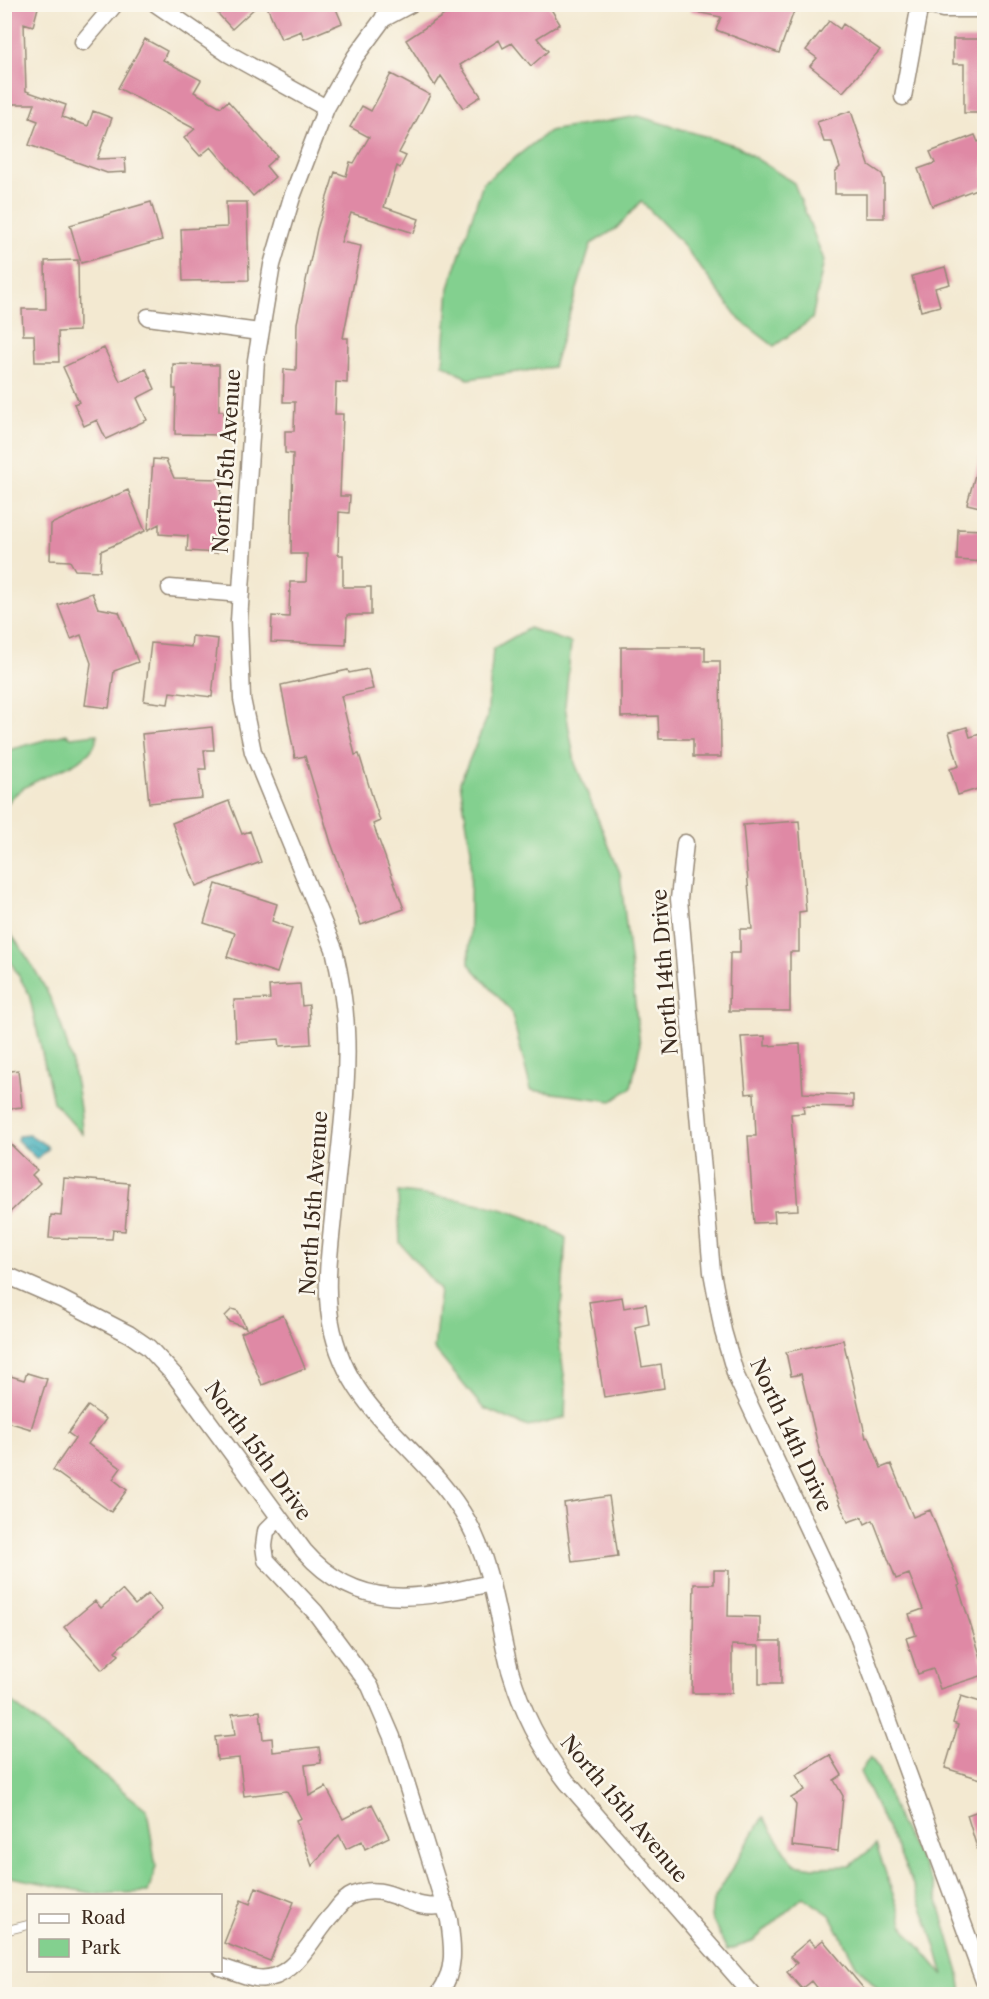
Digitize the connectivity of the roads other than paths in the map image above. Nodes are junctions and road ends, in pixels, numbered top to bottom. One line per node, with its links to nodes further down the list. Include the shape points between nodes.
1 (114, 4): 7 (street)
2 (156, 4): 9 (street, via 227,53)
3 (411, 4): 6 (street)
4 (921, 4): 5 (street, via 943,9); 8 (street)
5 (984, 9)
6 (386, 12): 9 (street, North 15th Avenue)
7 (83, 42)
8 (903, 97)
9 (326, 108): 11 (street, North 15th Avenue, via 278,242)
10 (148, 317): 11 (street)
11 (260, 332): 13 (street, North 15th Avenue)
12 (170, 588): 13 (street)
13 (241, 594): 17 (street, North 15th Avenue, via 240,679 254,752 334,949 342,993 346,1080 328,1286 336,1348 351,1380 374,1413 456,1503 484,1558)
14 (685, 843): 22 (street, North 14th Drive, via 679,899 712,1272 723,1331 748,1404 856,1631)
15 (4, 1274): 16 (street, North 15th Drive, via 61,1299 148,1347 176,1377)
16 (279, 1518): 17 (street, North 15th Drive, via 319,1568 374,1595 429,1596); 18 (street, via 266,1531 266,1560 315,1612 370,1686 392,1737)
17 (491, 1583): 24 (street, North 15th Avenue, via 510,1671 526,1716 547,1755)
18 (445, 1905): 21 (street, via 429,1909 382,1891 366,1890 349,1896 301,1957 273,1977 256,1978); 23 (street, via 452,1970)
19 (27, 1925): 20 (lane)
20 (4, 1931)
21 (222, 1968)
22 (984, 1982)
23 (439, 1995)
24 (752, 1995)

